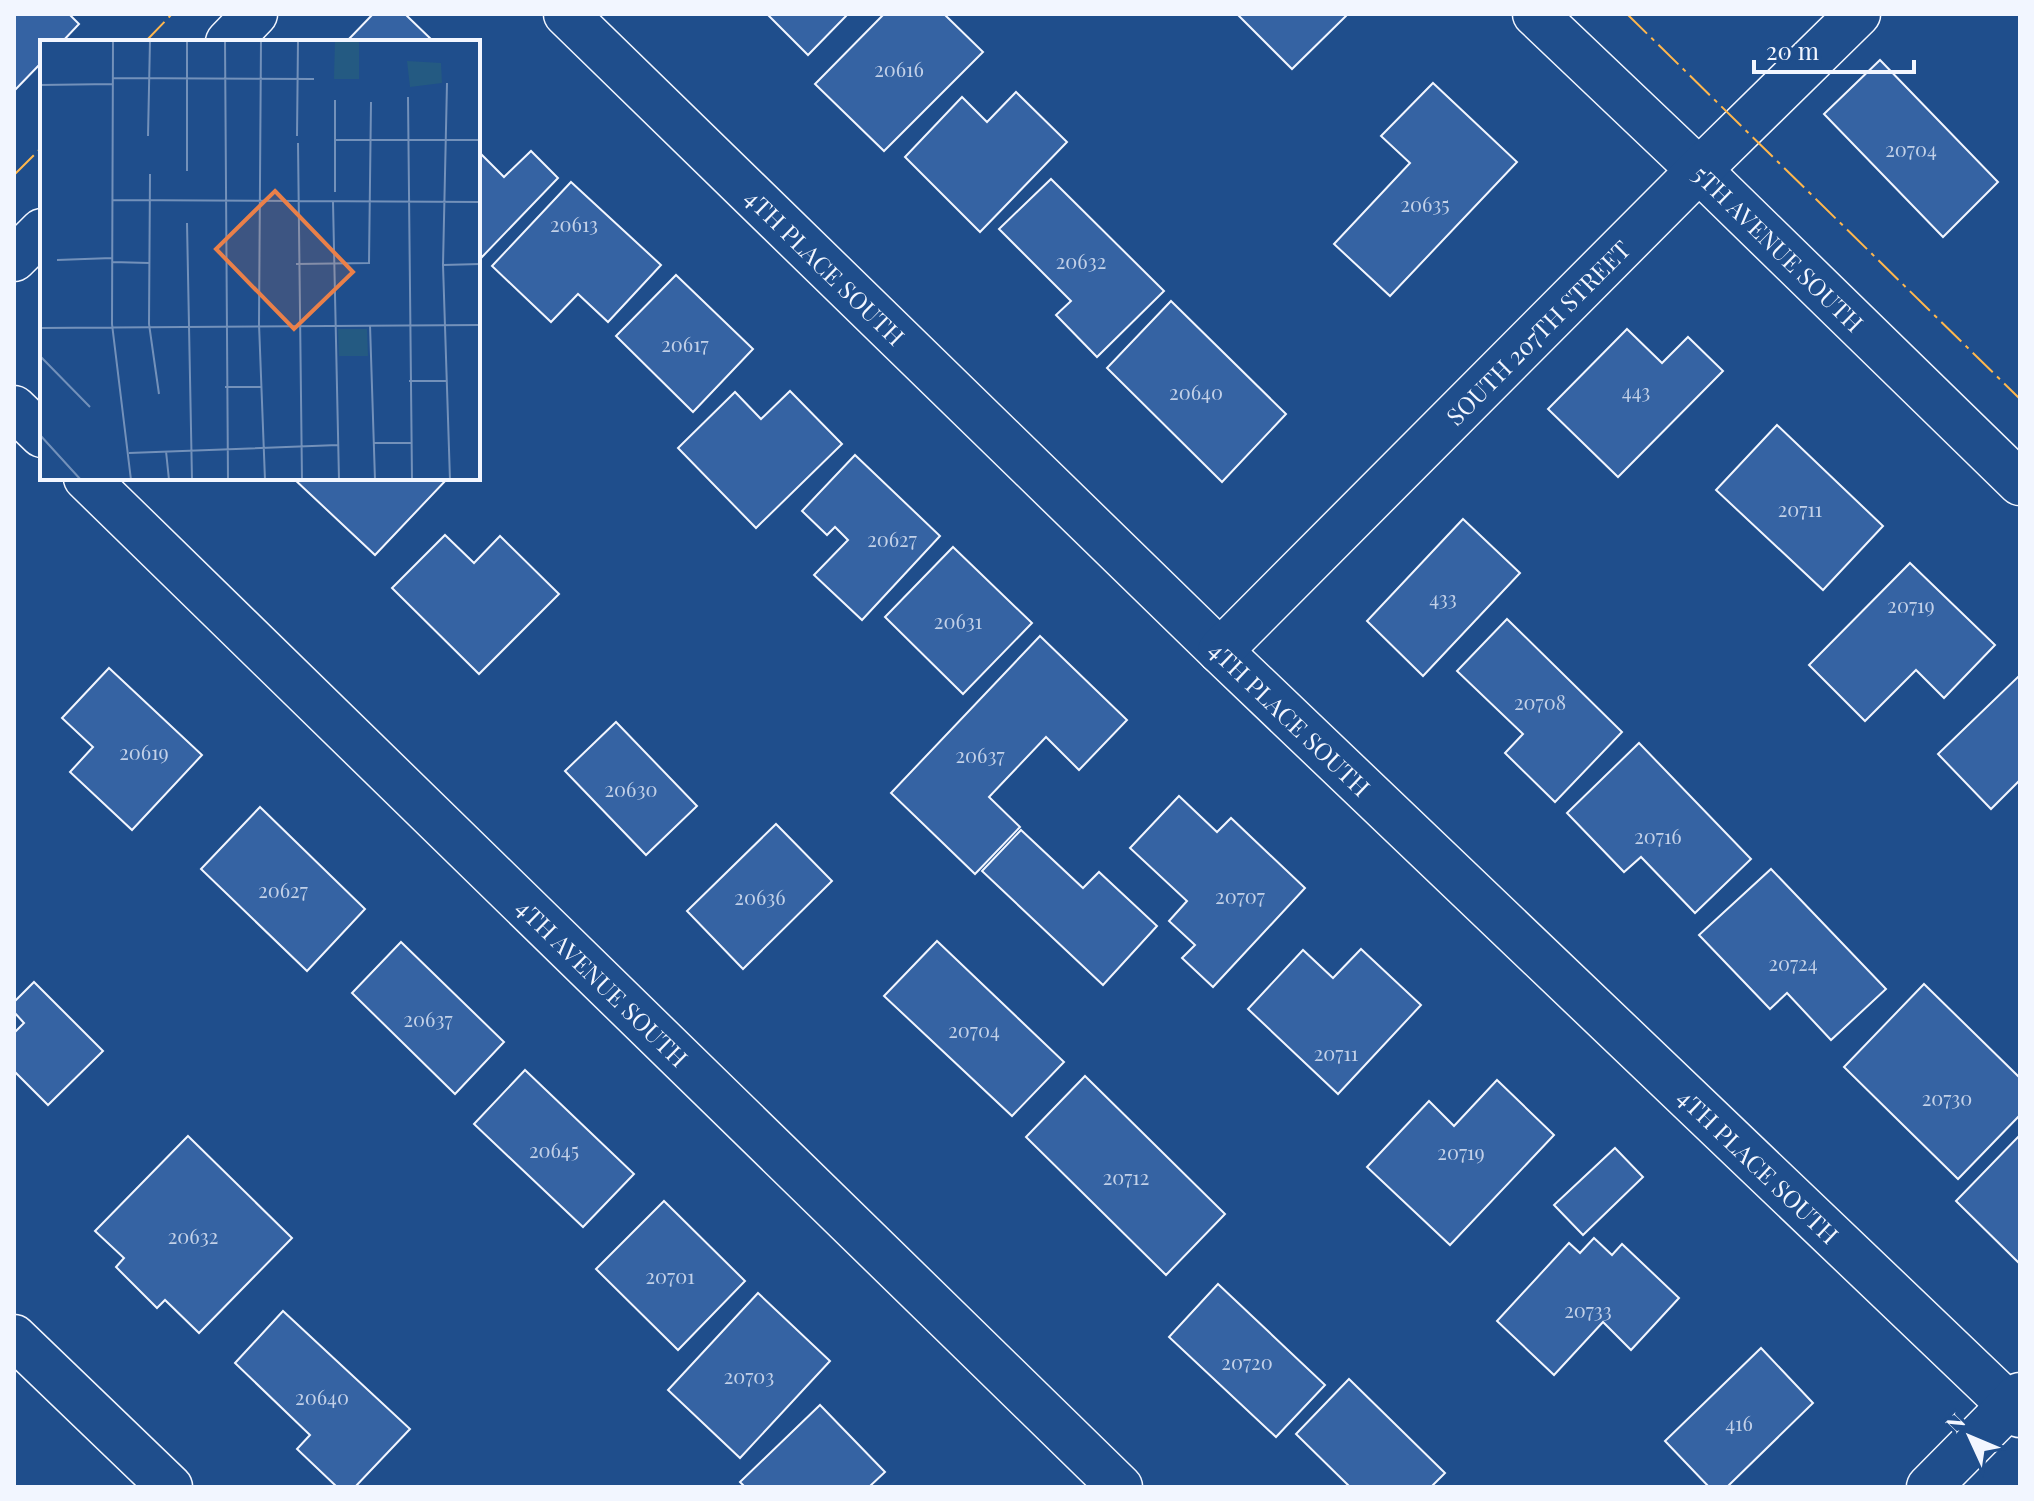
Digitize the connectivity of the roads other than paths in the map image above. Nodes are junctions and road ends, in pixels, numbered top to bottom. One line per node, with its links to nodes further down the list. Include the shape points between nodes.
1 (255, 14): 5 (street)
2 (566, 14): 13 (street, 4TH PLACE SOUTH)
3 (1535, 14): 6 (street, 5TH AVENUE SOUTH)
4 (1858, 14): 6 (street, SOUTH 207TH STREET)
5 (230, 40)
6 (1699, 170): 12 (street, 5TH AVENUE SOUTH); 13 (street, SOUTH 207TH STREET)
7 (40, 233): 8 (street)
8 (14, 259)
9 (14, 408): 10 (street)
10 (40, 433)
11 (88, 480): 17 (street, 4TH AVENUE SOUTH)
12 (2020, 483)
13 (1220, 651): 15 (street, 4TH PLACE SOUTH)
14 (14, 1337): 16 (street)
15 (2017, 1405): 18 (street)
16 (170, 1487)
17 (1120, 1487)
18 (1929, 1487)

